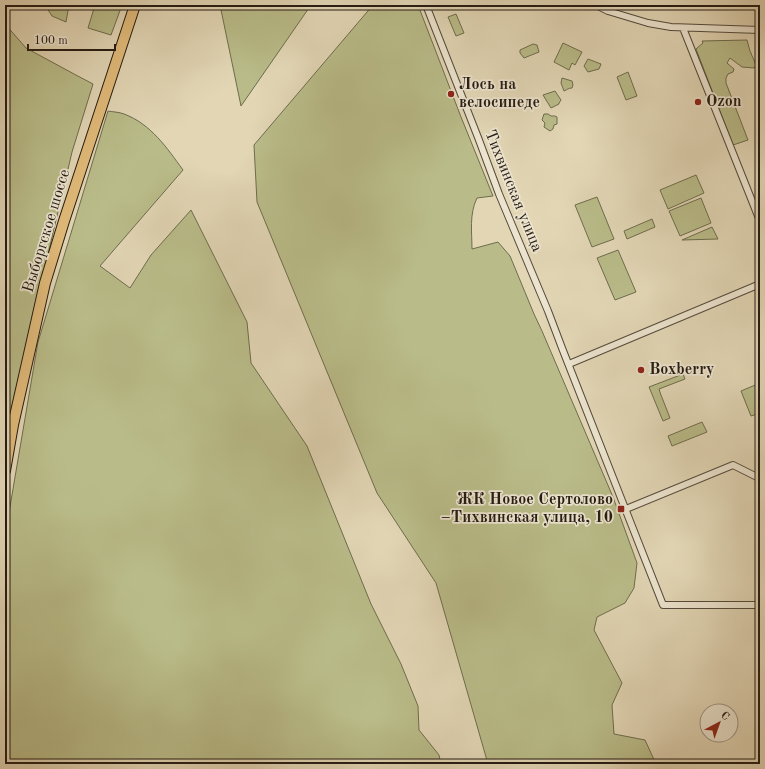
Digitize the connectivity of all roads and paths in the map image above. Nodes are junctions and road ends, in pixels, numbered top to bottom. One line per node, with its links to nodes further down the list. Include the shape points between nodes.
1 (135, 5): 9 (main road, Выборгское шоссе, via 45,283)
2 (426, 5): 8 (street, Тихвинская улица, via 501,199)
3 (596, 5): 4 (street, via 648,23)
4 (683, 28): 5 (street); 6 (street)
5 (760, 30)
6 (760, 221)
7 (760, 284): 8 (street)
8 (569, 364): 11 (street, Тихвинская улица)
9 (5, 470)
10 (760, 476): 11 (street, via 757,477 733,465)
11 (626, 509): 12 (street, Тихвинская улица, via 663,605)
12 (760, 605)

